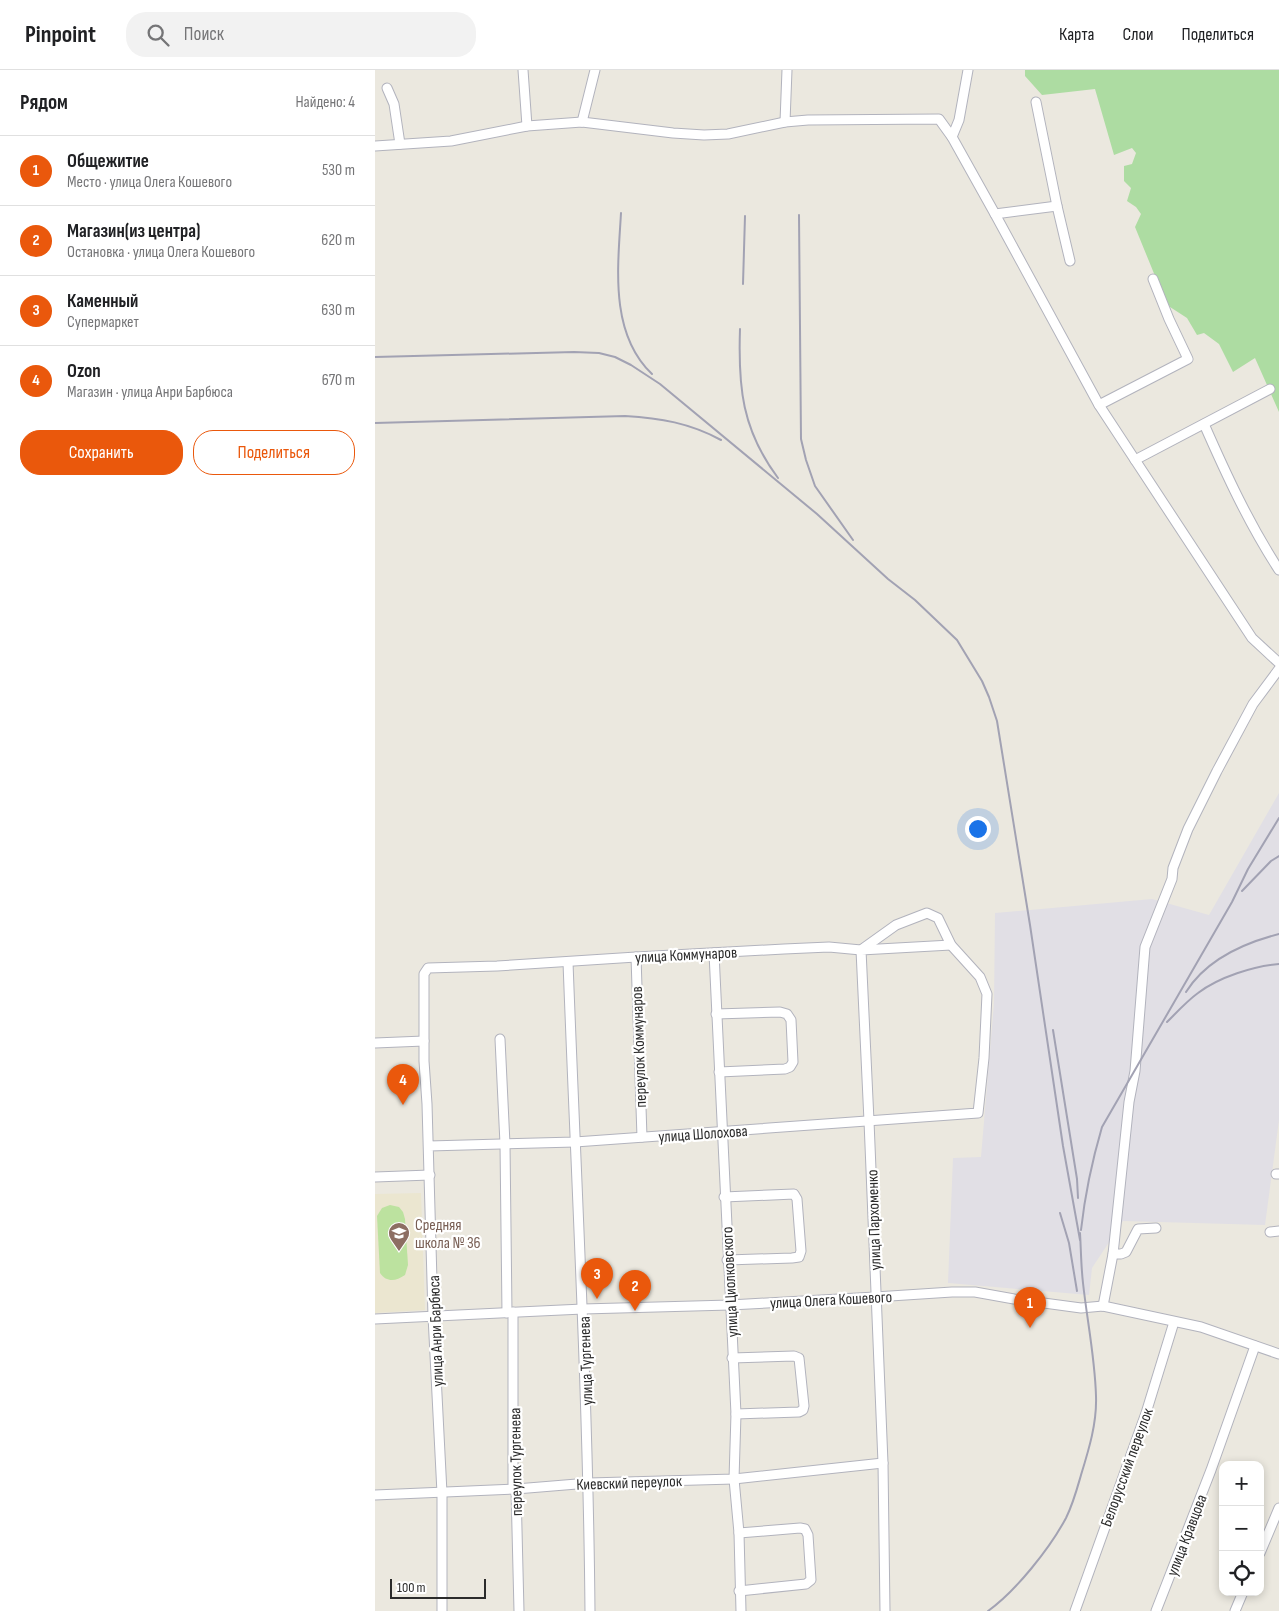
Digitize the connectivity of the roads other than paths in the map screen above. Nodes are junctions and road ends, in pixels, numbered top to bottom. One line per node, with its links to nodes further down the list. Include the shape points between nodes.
1 (523, 70): 9 (street)
2 (595, 70): 7 (street)
3 (787, 70): 8 (street)
4 (968, 70): 10 (street, via 959,120)
5 (387, 88): 11 (street, via 394,104)
6 (1037, 102): 13 (street)
7 (582, 122): 8 (street, via 704,135 728,134); 9 (street)
8 (785, 122): 10 (street, via 939,119)
9 (527, 126): 11 (street, via 451,140)
10 (952, 137): 14 (street)
11 (400, 144): 12 (street)
12 (375, 146)
13 (1057, 206): 14 (street); 15 (street)
14 (995, 214): 18 (street)
15 (1070, 262)
16 (1153, 279): 18 (street, via 1188,359)
17 (1270, 389): 19 (street)
18 (1099, 405): 20 (street)
19 (1204, 424): 20 (street); 21 (street, via 1233,490)
20 (1135, 460): 22 (street, via 1252,638)
21 (1279, 570)
22 (1279, 663)
23 (1279, 669): 45 (street, via 1253,704 1217,771 1173,868 1172,879 1145,947 1135,1071)
24 (951, 945): 25 (street, улица Коммунаров); 25 (street, via 938,918 927,913 896,925); 35 (street, улица Шолохова, via 980,977 987,994 978,1113)
25 (861, 950): 26 (street, улица Коммунаров, via 829,948); 35 (street, улица Пархоменко)
26 (714, 953): 27 (street, улица Коммунаров); 30 (street, улица Циолковского)
27 (636, 957): 28 (street, улица Коммунаров); 37 (street, переулок Коммунаров)
28 (568, 962): 29 (street, улица Коммунаров); 38 (street, улица Тургенева)
29 (434, 968): 32 (street, улица Анри Барбюса, via 428,968 424,974)
30 (717, 1014): 34 (street, улица Циолковского); 34 (street, via 787,1014 791,1020 793,1045 793,1062 785,1069)
31 (500, 1039): 39 (street, переулок Тургенева)
32 (423, 1041): 33 (street); 40 (street, улица Анри Барбюса)
33 (375, 1042)
34 (719, 1072): 36 (street, улица Циолковского)
35 (869, 1121): 36 (street, улица Шолохова); 47 (street, улица Пархоменко)
36 (721, 1131): 37 (street, улица Шолохова); 43 (street, улица Циолковского)
37 (642, 1137): 38 (street, улица Шолохова)
38 (575, 1142): 39 (street, улица Шолохова); 50 (street, улица Тургенева)
39 (505, 1144): 40 (street, улица Шолохова); 51 (street, переулок Тургенева)
40 (429, 1146): 41 (street, улица Анри Барбюса)
41 (429, 1175): 42 (street); 52 (street, улица Анри Барбюса)
42 (375, 1177)
43 (724, 1196): 46 (street, улица Циолковского); 46 (street, via 794,1194 801,1250 799,1256 792,1258)
44 (1156, 1228): 45 (street, via 1138,1229 1126,1252)
45 (1113, 1254): 49 (street)
46 (727, 1260): 48 (street, улица Циолковского)
47 (875, 1297): 48 (street, улица Олега Кошевого); 49 (street, улица Олега Кошевого, via 975,1292 1081,1308); 59 (street, улица Пархоменко)
48 (730, 1304): 50 (street, улица Олега Кошевого); 57 (street, улица Циолковского)
49 (1103, 1306): 54 (street, улица Олега Кошевого)
50 (583, 1309): 51 (street, улица Олега Кошевого); 61 (street, улица Тургенева)
51 (510, 1312): 52 (street, улица Олега Кошевого); 62 (street, переулок Тургенева, via 513,1484)
52 (433, 1316): 53 (street, улица Олега Кошевого); 63 (street, улица Анри Барбюса)
53 (375, 1319)
54 (1175, 1322): 55 (street, улица Олега Кошевого, via 1201,1327); 75 (street, Белорусский переулок, via 1147,1413)
55 (1255, 1346): 56 (street, улица Олега Кошевого); 76 (street, улица Кравцова)
56 (1279, 1354)
57 (732, 1358): 58 (street, улица Циолковского); 58 (street, via 799,1358 804,1406 799,1412)
58 (736, 1414): 60 (street, улица Циолковского)
59 (883, 1463): 60 (street, Киевский переулок); 74 (street, улица Пархоменко)
60 (734, 1479): 61 (street, Киевский переулок); 66 (street, улица Циолковского)
61 (589, 1483): 62 (street, Киевский переулок); 72 (street, улица Тургенева)
62 (516, 1489): 63 (street, Киевский переулок); 71 (street, переулок Тургенева)
63 (442, 1493): 64 (street, Киевский переулок); 70 (street, улица Анри Барбюса)
64 (375, 1495)
65 (1279, 1508): 67 (street)
66 (739, 1533): 68 (street, улица Циолковского); 68 (street, via 805,1529 811,1580 806,1584)
67 (1261, 1551)
68 (739, 1591): 73 (street, улица Циолковского)
69 (1241, 1596): 77 (street)
70 (442, 1611)
71 (519, 1611)
72 (590, 1611)
73 (741, 1611)
74 (885, 1611)
75 (1075, 1611)
76 (1157, 1611)
77 (1235, 1611)

